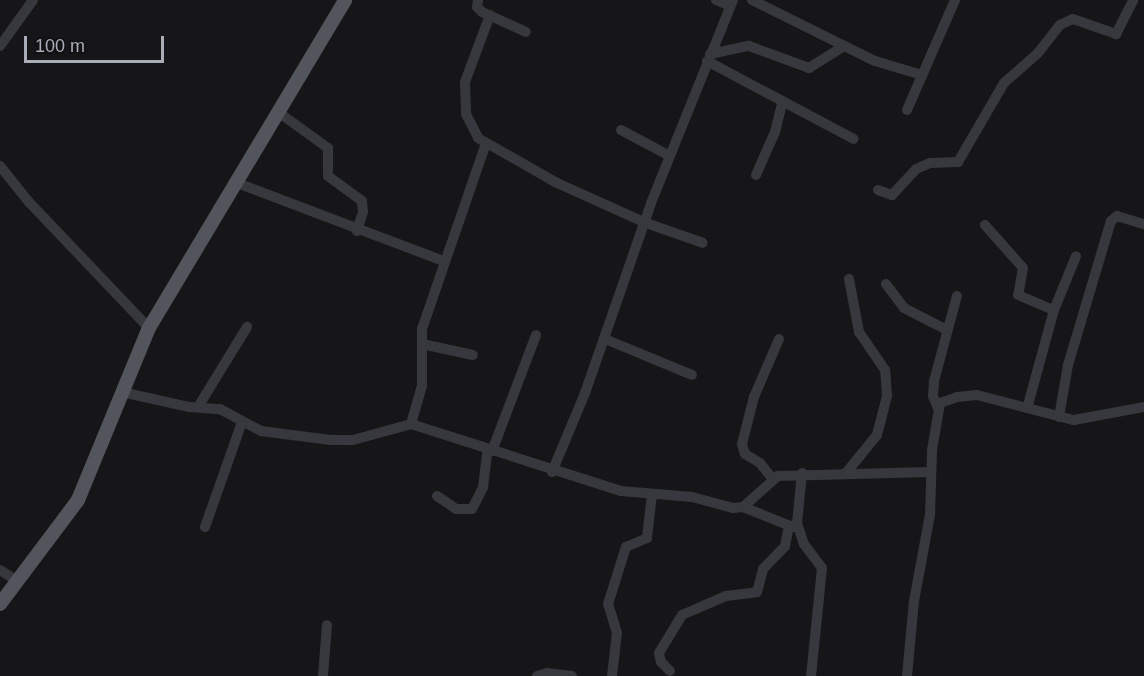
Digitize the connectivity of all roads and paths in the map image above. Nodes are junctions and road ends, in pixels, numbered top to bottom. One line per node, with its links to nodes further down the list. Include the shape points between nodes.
1 (33, 0): 11 (street)
2 (345, 0): 17 (main road)
3 (478, 0): 9 (street, via 477,7)
4 (716, 0): 8 (street)
5 (752, 0): 12 (street)
6 (955, 0): 14 (street)
7 (1133, 0): 25 (street, via 1116,34 1072,19 1060,25 1038,53 1004,83 958,162 930,163 916,169 892,195)
8 (732, 3): 13 (street)
9 (490, 15): 10 (street); 20 (street, via 465,82 466,114)
10 (526, 32)
11 (0, 46)
12 (844, 46): 13 (street, via 809,68 749,46); 14 (street, via 884,65)
13 (708, 58): 15 (street); 21 (street)
14 (922, 75): 16 (street)
15 (782, 103): 19 (street); 23 (street, via 775,132)
16 (907, 110)
17 (278, 112): 24 (main road); 29 (street, via 328,148 328,176 355,194 364,206)
18 (621, 130): 21 (street)
19 (854, 139)
20 (484, 146): 26 (street); 32 (street)
21 (670, 156): 26 (street)
22 (0, 166): 38 (street, via 28,201)
23 (756, 175)
24 (237, 183): 29 (street); 38 (main road)
25 (878, 190)
26 (646, 223): 30 (street); 41 (street)
27 (1144, 224): 51 (street, via 1116,216 1111,221 1068,365)
28 (986, 225): 36 (street, via 1023,268 1018,295)
29 (357, 231): 32 (street)
30 (703, 243)
31 (1076, 256): 36 (street)
32 (443, 261): 43 (street, via 422,329)
33 (849, 279): 58 (street, via 859,332 885,370 887,396 877,435)
34 (886, 284): 39 (street, via 904,308)
35 (957, 296): 39 (street)
36 (1054, 310): 47 (street)
37 (247, 327): 48 (street)
38 (149, 328): 46 (main road)
39 (947, 330): 50 (street, via 934,381 933,396)
40 (536, 335): 54 (street)
41 (605, 339): 45 (street); 55 (street)
42 (779, 339): 59 (street, via 754,397 742,444 745,454 760,463)
43 (422, 344): 44 (street); 53 (street, via 422,386)
44 (472, 355)
45 (692, 375)
46 (122, 392): 48 (street); 67 (main road, via 78,500)
47 (1028, 405): 50 (street, via 977,396 947,399); 51 (street)
48 (198, 407): 52 (street, via 220,409)
49 (1144, 407): 51 (street, via 1074,420)
50 (938, 408): 56 (street)
51 (1059, 417)
52 (242, 422): 53 (street, via 261,431 341,441); 64 (street)
53 (411, 424): 54 (street)
54 (490, 450): 55 (street); 61 (street, via 483,487 472,509 456,509)
55 (552, 472): 60 (street, via 621,491)
56 (931, 472): 58 (street); 76 (street, via 930,515 914,601)
57 (802, 473): 58 (street); 59 (street); 65 (street)
58 (846, 473)
59 (772, 478): 62 (street)
60 (652, 494): 62 (street); 74 (street, via 647,538 624,552 607,607 617,633)
61 (437, 496)
62 (743, 507): 63 (street)
63 (789, 525): 65 (street); 70 (street, via 785,546 764,569 757,592 726,596 682,615 660,653 661,662)
64 (205, 527)
65 (799, 531): 75 (street, via 822,568)
66 (0, 570): 67 (street)
67 (19, 582): 68 (main road)
68 (0, 604)
69 (327, 625): 71 (street)
70 (670, 671)
71 (323, 676)
72 (537, 676): 73 (street)
73 (572, 676)
74 (612, 676)
75 (811, 676)
76 (907, 676)

